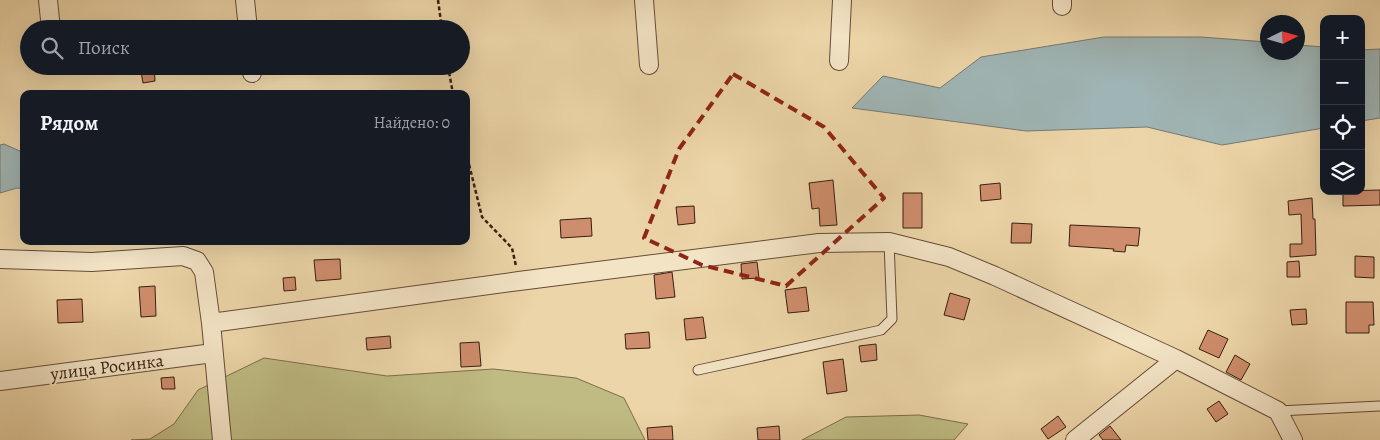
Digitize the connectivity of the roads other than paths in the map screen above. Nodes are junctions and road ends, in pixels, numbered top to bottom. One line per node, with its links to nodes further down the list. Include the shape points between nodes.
1 (48, 0): 5 (street)
2 (245, 0): 6 (street)
3 (644, 0): 8 (street)
4 (842, 0): 7 (street)
5 (50, 20)
6 (247, 20)
7 (839, 61)
8 (649, 65)
9 (889, 242): 11 (street, via 820,243); 13 (street, via 948,257 996,276); 14 (lane, via 892,319 881,330)
10 (0, 259): 11 (street, via 92,262 184,256 197,261 204,272)
11 (211, 324): 12 (street)
12 (213, 353): 15 (street, улица Росинка); 18 (street)
13 (1176, 359): 17 (street); 19 (street)
14 (698, 370)
15 (0, 380)
16 (1380, 406): 17 (lane)
17 (1278, 411): 20 (street)
18 (222, 440)
19 (1075, 440)
20 (1293, 440)

